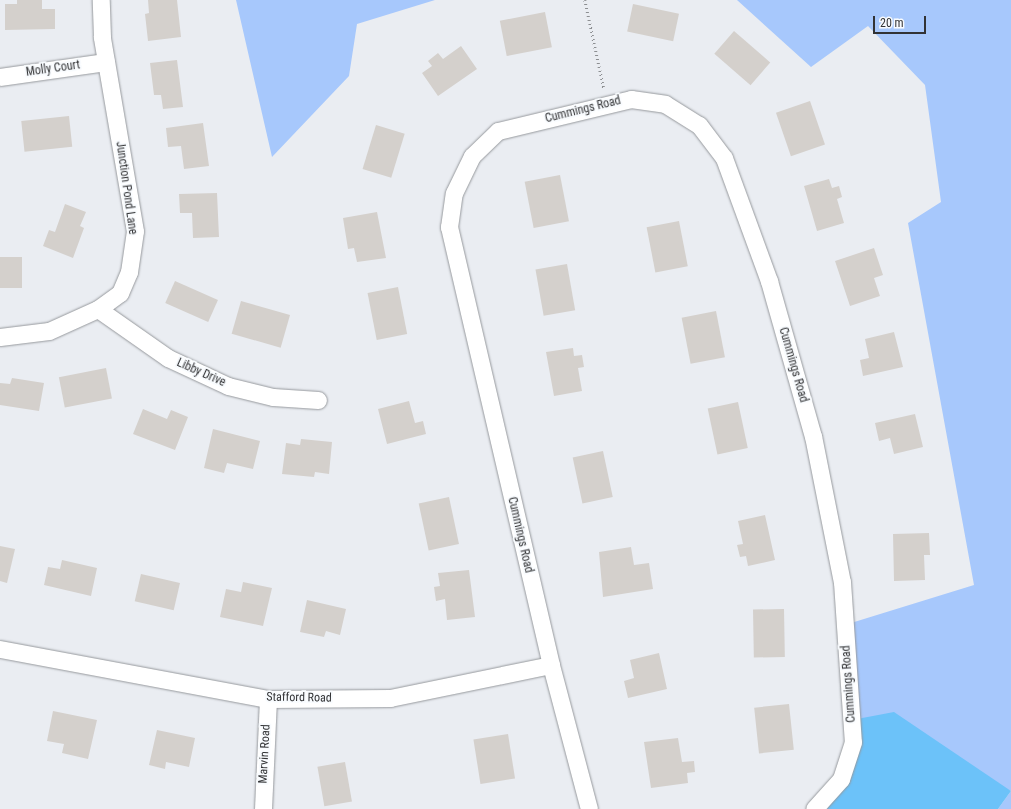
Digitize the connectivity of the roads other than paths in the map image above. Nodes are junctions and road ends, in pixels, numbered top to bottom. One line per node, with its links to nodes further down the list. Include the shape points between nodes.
1 (100, 0): 2 (street, Junction Pond Lane)
2 (106, 62): 3 (street, Molly Court); 4 (street, Junction Pond Lane, via 135,231 129,272 120,293)
3 (0, 77)
4 (98, 309): 5 (street, Junction Pond Lane, via 49,331); 6 (street, Libby Drive, via 168,358 228,386 273,396)
5 (0, 337)
6 (318, 400)
7 (0, 648): 9 (street, Stafford Road)
8 (550, 665): 9 (street, Stafford Road, via 390,698); 11 (street, Cummings Road); 12 (street, Cummings Road, via 449,227 454,193 472,156 498,131 631,99 665,104 699,125 724,158 769,281 814,436 842,582 853,742 841,779)
9 (268, 699): 10 (street, Marvin Road)
10 (263, 809)
11 (589, 809)
12 (814, 809)

